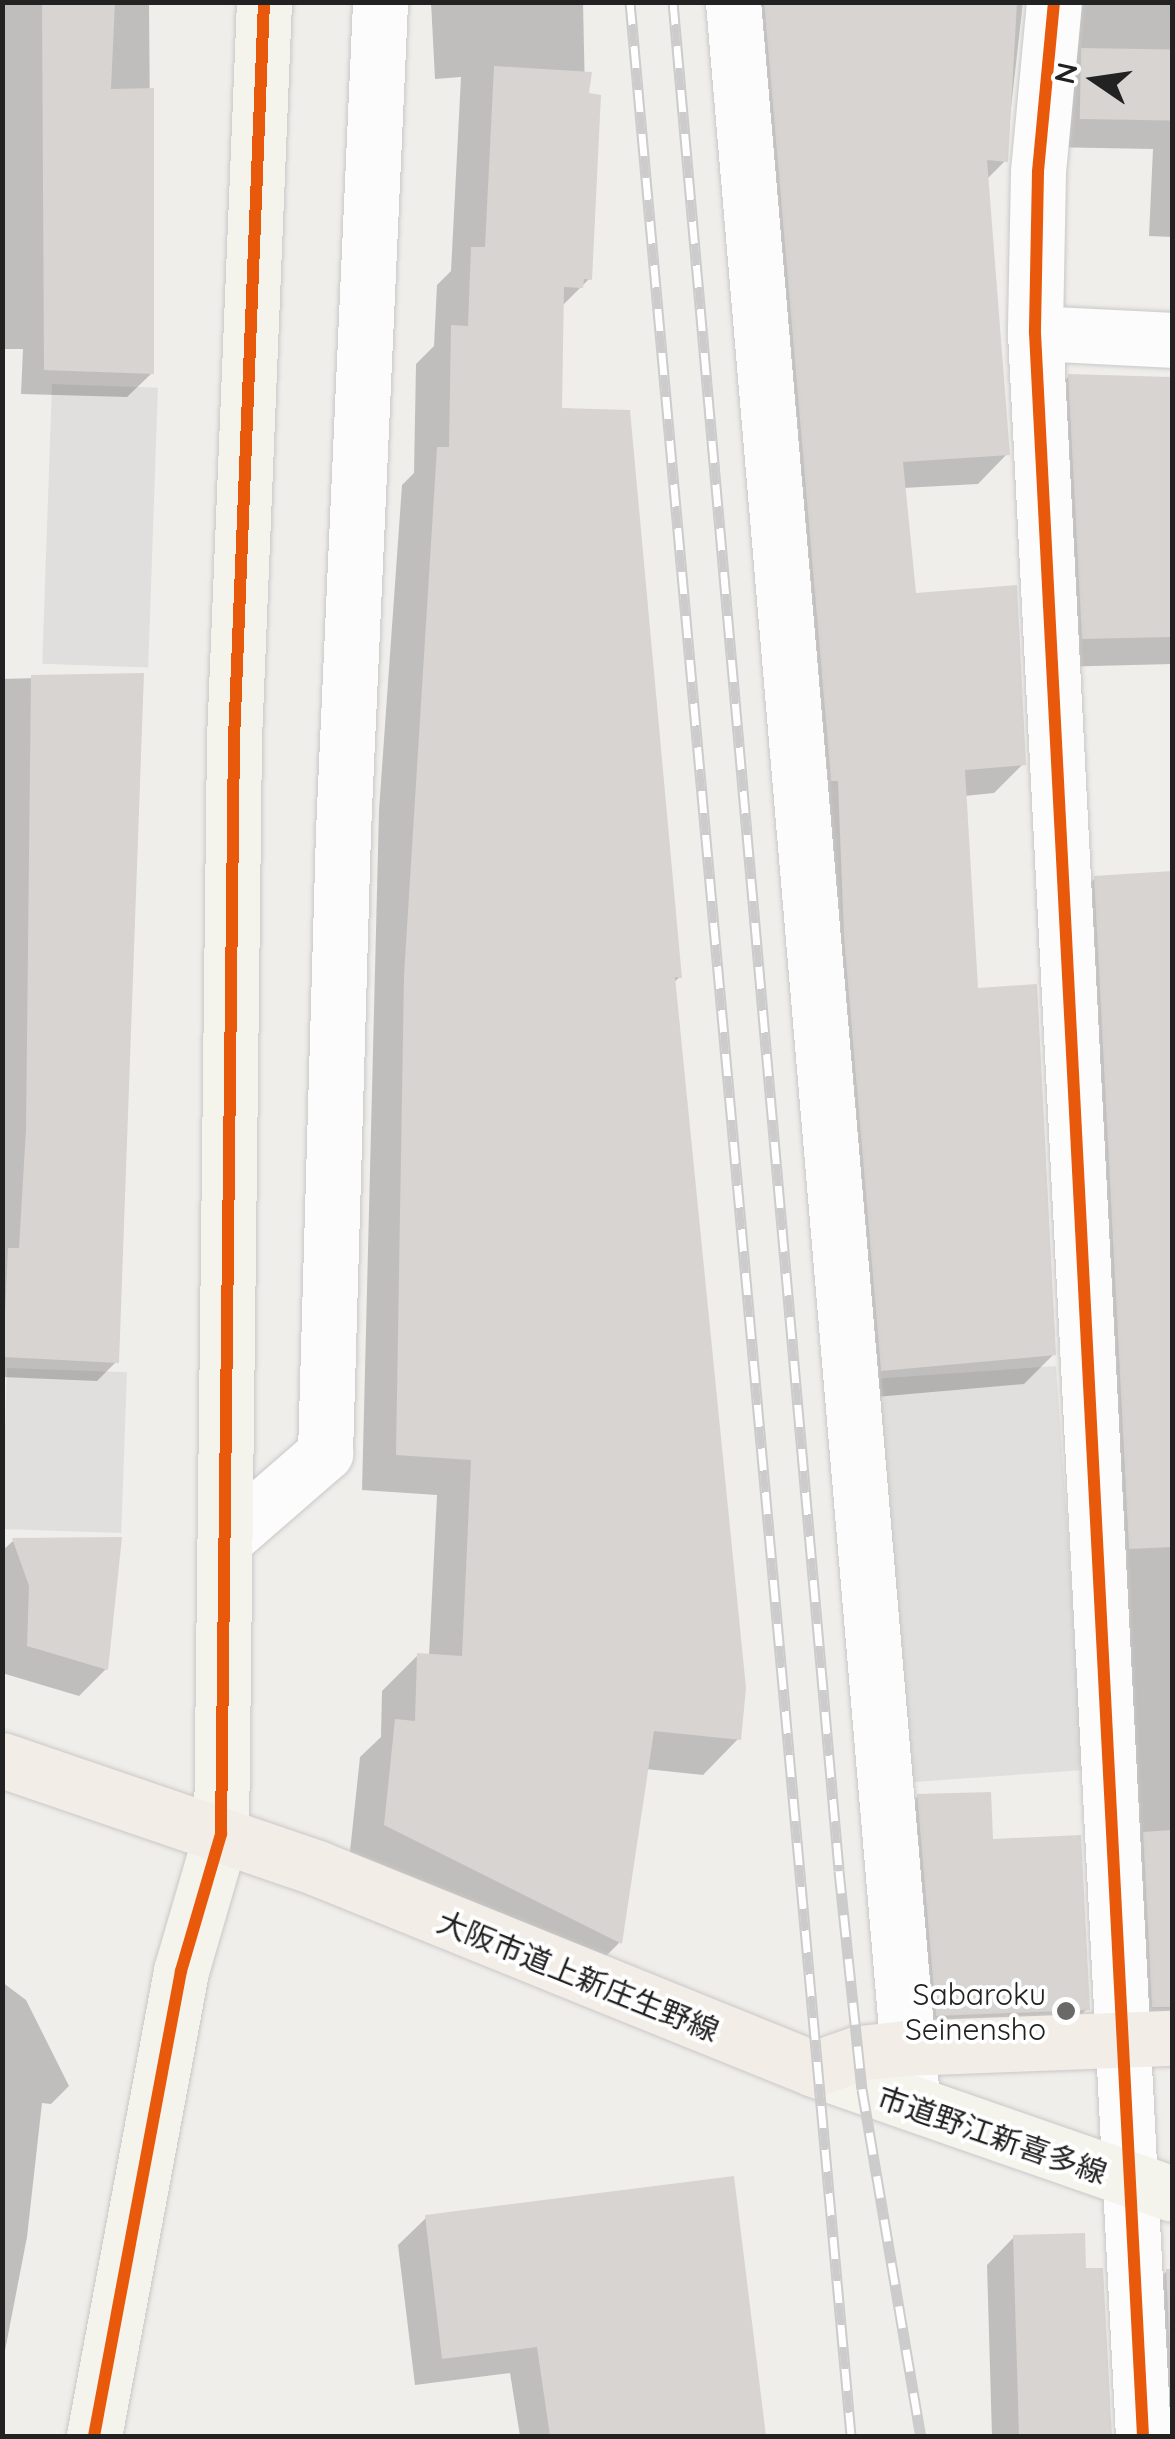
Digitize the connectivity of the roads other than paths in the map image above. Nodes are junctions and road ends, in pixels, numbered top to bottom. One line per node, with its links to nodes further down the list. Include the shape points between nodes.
1 (264, 2): 7 (street, via 234,739)
2 (732, 2): 12 (street, via 770,389)
3 (1054, 2): 5 (street, via 1038,172)
4 (372, 16): 7 (street, via 325,1453)
5 (1035, 333): 6 (street); 11 (street)
6 (1172, 340)
7 (225, 1540): 9 (street)
8 (2, 1760): 9 (main road, 大阪市道上新庄生野線)
9 (221, 1834): 13 (main road, 大阪市道上新庄生野線); 16 (street, via 181,1971)
10 (1172, 2038): 11 (main road)
11 (1119, 2040): 12 (main road); 15 (street)
12 (906, 2048): 13 (main road, via 859,2053); 14 (street)
13 (814, 2069): 14 (street, 市道野江新喜多線)
14 (913, 2108): 15 (street, 市道野江新喜多線)
15 (1151, 2188): 17 (street)
16 (94, 2436)
17 (1143, 2436)

